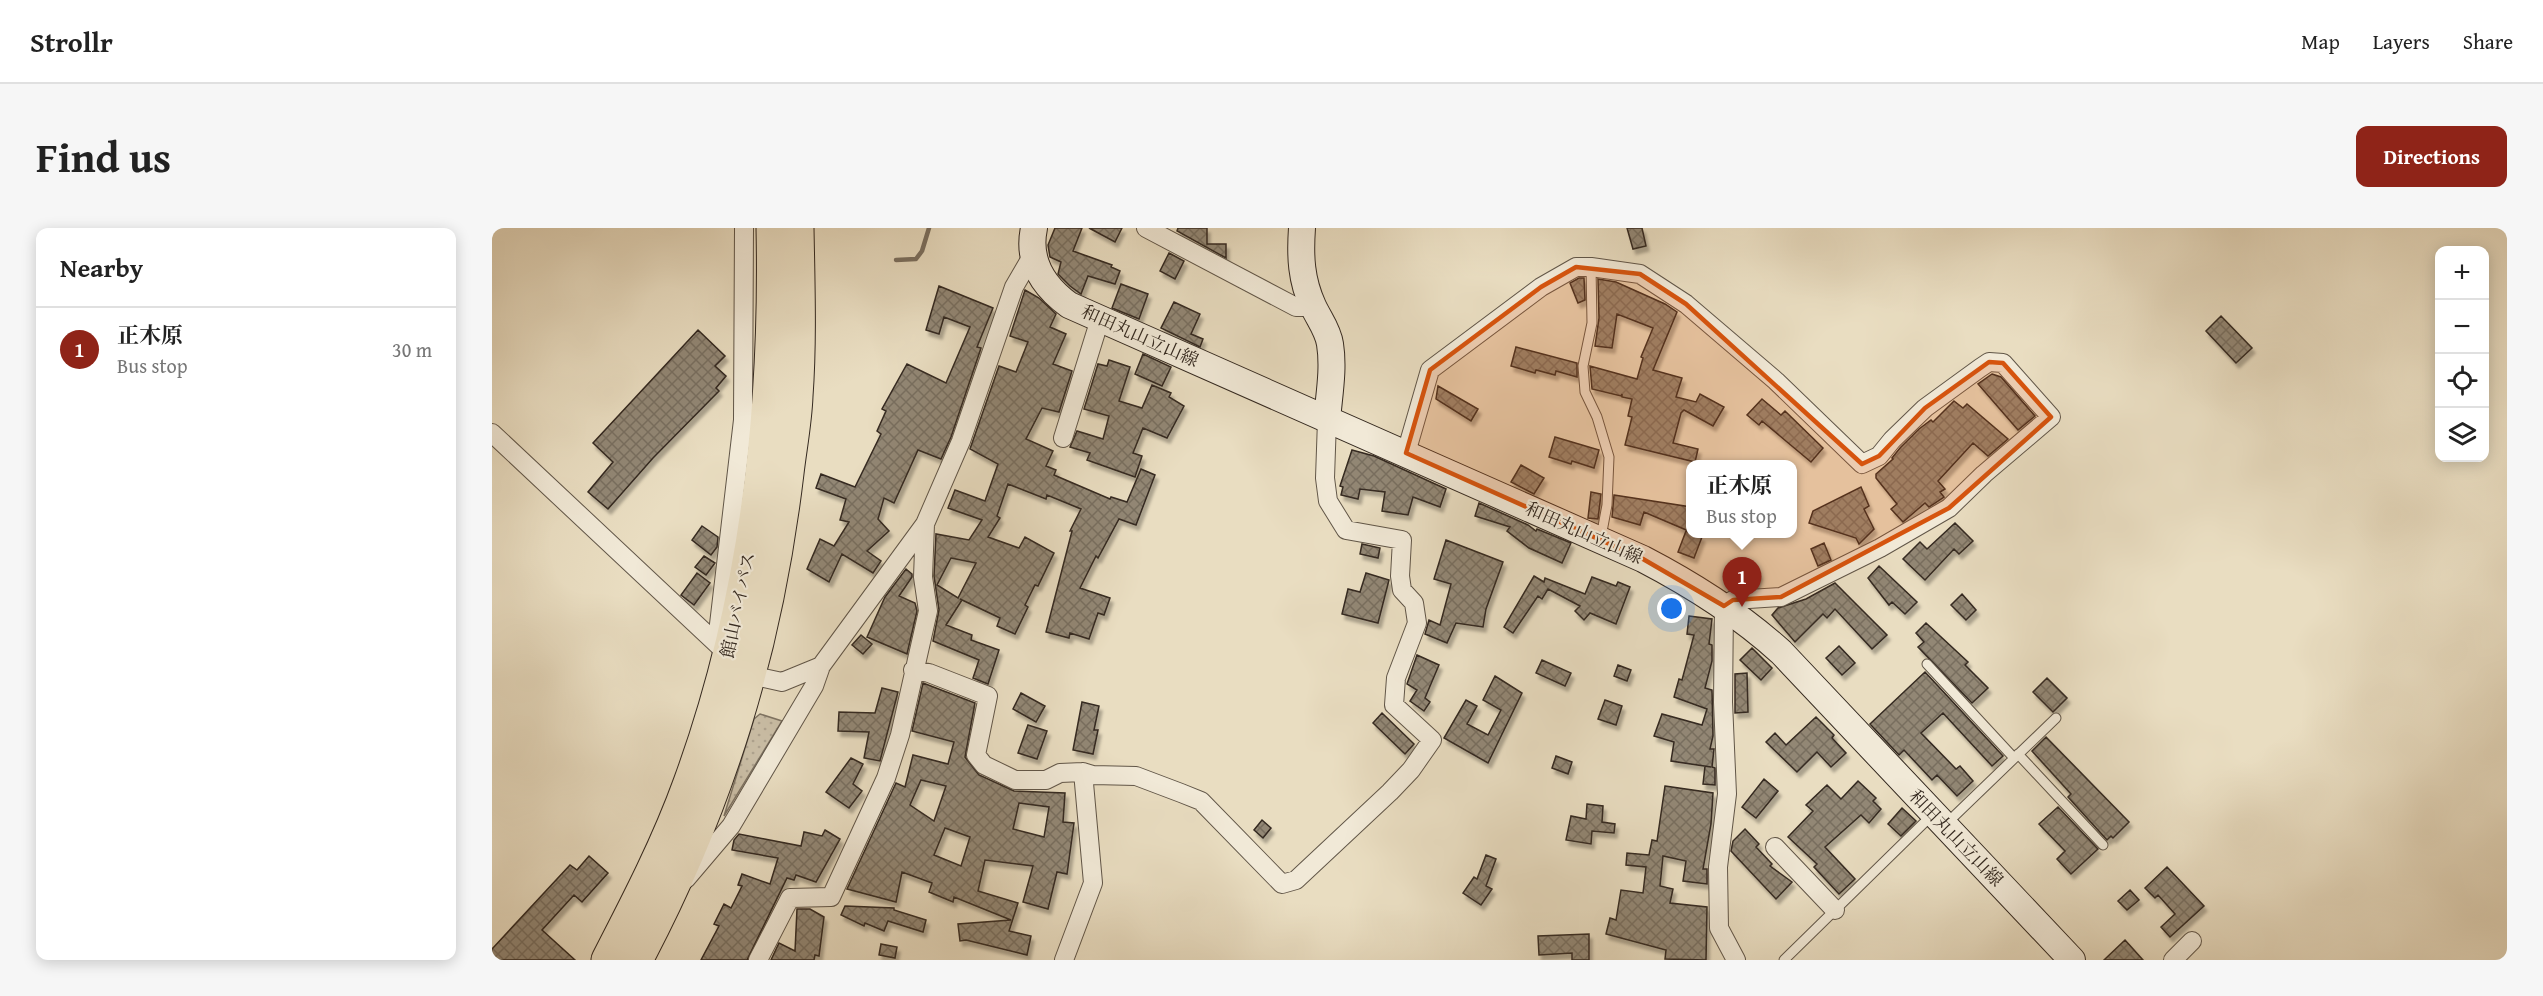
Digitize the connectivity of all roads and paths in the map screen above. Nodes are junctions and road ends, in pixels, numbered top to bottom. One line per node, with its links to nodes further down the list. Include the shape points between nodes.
1 (744, 228): 18 (street, via 743,420 721,621)
2 (773, 228): 18 (highway, 館山バイパス, via 773,326 765,448)
3 (797, 228): 18 (highway, 館山バイパス, via 796,398 781,519 761,630)
4 (1034, 228): 7 (main road)
5 (1146, 228): 9 (street, via 1296,308)
6 (1302, 228): 9 (main road, via 1300,256 1305,287)
7 (1032, 256): 10 (main road, 和田丸山立山線, via 1056,295); 15 (street, via 1014,287 962,441)
8 (1591, 267): 14 (street, via 1576,267 1541,286 1430,370); 16 (lane, via 1592,323 1583,366 1585,392 1609,457 1607,505); 17 (street, via 1640,274 1686,304 1776,381 1862,464 1879,456 1925,408 1989,362 2003,363 2051,417 1949,508 1880,548 1781,597 1733,600)
9 (1314, 307): 11 (main road, via 1331,345)
10 (1101, 319): 11 (main road, 和田丸山立山線); 13 (street)
11 (1327, 420): 14 (main road, 和田丸山立山線); 24 (street, via 1328,501 1346,530 1402,540 1402,591 1414,603 1417,623 1396,678 1394,705 1432,740 1411,770 1296,880 1282,884 1201,801 1136,776)
12 (492, 433): 18 (street)
13 (1063, 438)
14 (1406, 453): 16 (main road, 和田丸山立山線)
15 (925, 524): 20 (street); 21 (street, via 923,578 928,610)
16 (1600, 539): 17 (main road, 和田丸山立山線, via 1679,578)
17 (1724, 606): 25 (main road, 和田丸山立山線, via 1781,652); 35 (street, via 1727,794 1718,867 1719,928)
18 (732, 657): 20 (street, via 782,682); 28 (highway, 館山バイパス, via 715,788); 31 (highway, 館山バイパス, via 690,783 645,889)
19 (1927, 664): 23 (lane)
20 (821, 666): 28 (street, via 814,686 731,826)
21 (913, 670): 24 (street, via 988,696 976,755 984,765 1016,780 1046,780 1060,773); 33 (street, via 900,735 886,777 831,897 790,898)
22 (2056, 718): 23 (lane)
23 (2016, 756): 25 (lane); 26 (lane)
24 (1083, 772): 34 (street, via 1093,883)
25 (1939, 820): 29 (lane); 37 (main road, 和田丸山立山線)
26 (2103, 845)
27 (1775, 847): 29 (street)
28 (669, 898): 32 (highway, 館山バイパス)
29 (1835, 910): 36 (lane)
30 (2192, 941): 38 (street)
31 (608, 960)
32 (636, 960)
33 (758, 960)
34 (1064, 960)
35 (1736, 960)
36 (1784, 960)
37 (2072, 960)
38 (2172, 960)

